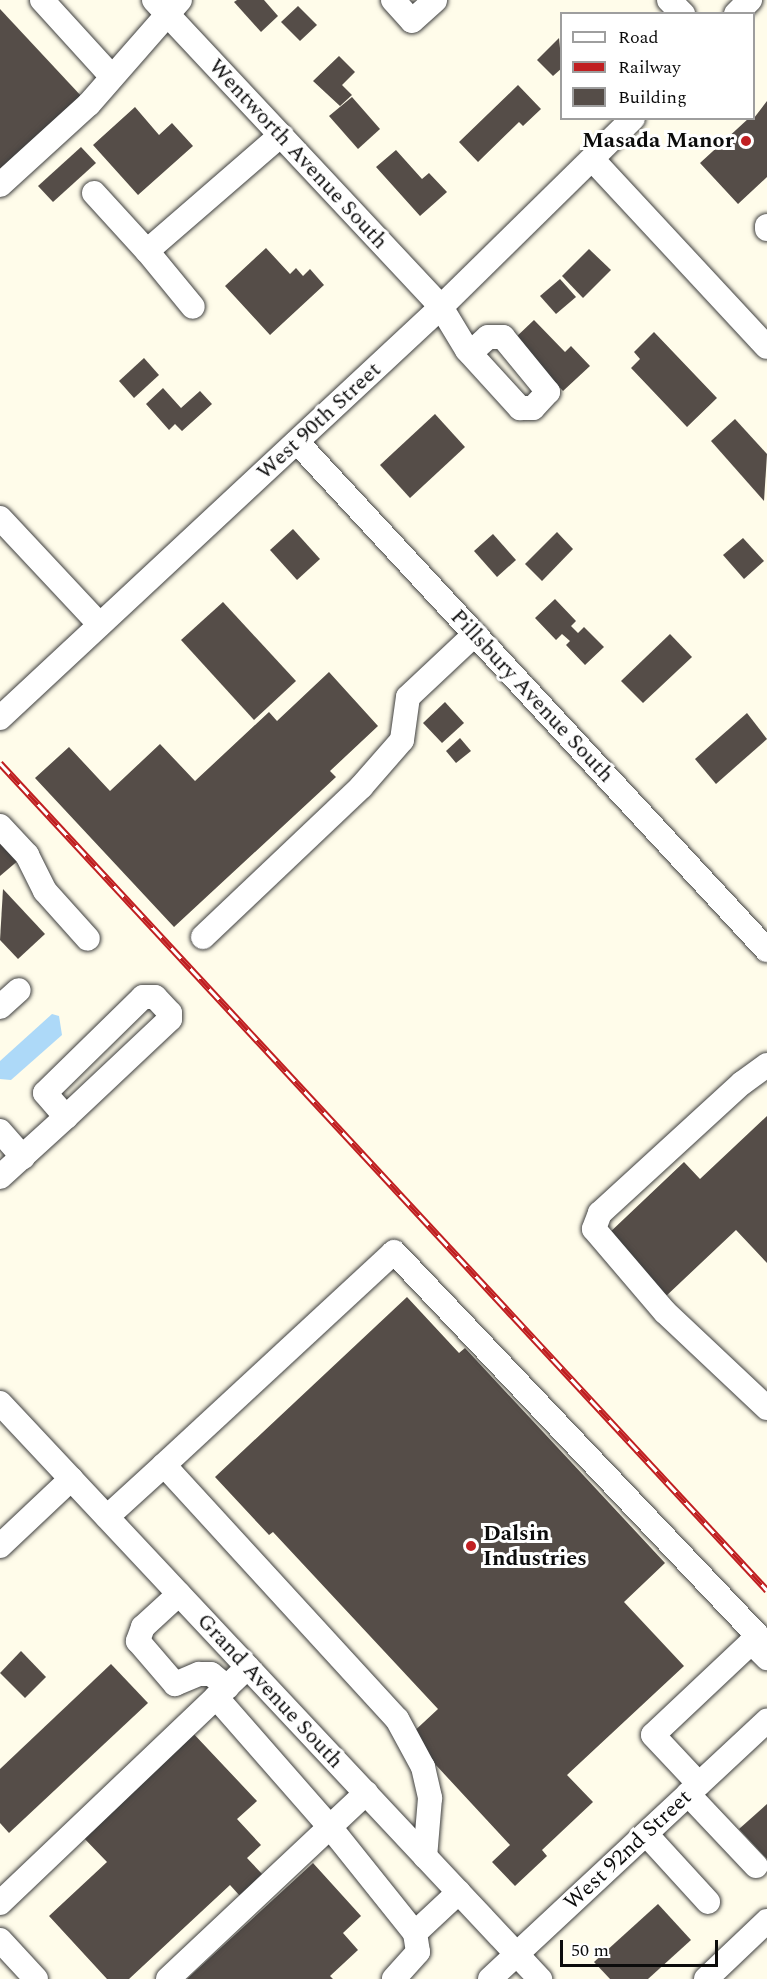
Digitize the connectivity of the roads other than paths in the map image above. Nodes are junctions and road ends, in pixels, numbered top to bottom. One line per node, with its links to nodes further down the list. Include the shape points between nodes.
1 (42, 0): 11 (street)
2 (393, 0): 3 (street, via 412,21)
3 (435, 0)
4 (669, 0): 9 (street)
5 (750, 0): 10 (street)
6 (758, 0): 8 (street)
7 (167, 5): 11 (street); 13 (street, Wentworth Avenue South)
8 (767, 10)
9 (681, 12)
10 (738, 12)
11 (112, 77): 15 (street, via 89,104)
12 (631, 120): 14 (street, West 90th Street)
13 (281, 135): 17 (street); 19 (street, Wentworth Avenue South)
14 (593, 160): 19 (street, West 90th Street); 20 (street)
15 (0, 185)
16 (94, 193): 17 (street)
17 (147, 251): 18 (street)
18 (193, 306)
19 (441, 308): 21 (street, Wentworth Avenue South); 22 (street, West 90th Street)
20 (767, 347)
21 (471, 353)
22 (297, 442): 24 (street, West 90th Street); 25 (street, Pillsbury Avenue South)
23 (0, 518): 24 (street)
24 (100, 625): 26 (street, West 90th Street)
25 (475, 634): 28 (street, via 408,697 402,740 368,779); 30 (street, Pillsbury Avenue South)
26 (0, 718)
27 (0, 826): 29 (street, via 27,855 45,891)
28 (203, 937)
29 (88, 939)
30 (767, 950)
31 (19, 990): 32 (street)
32 (0, 1007)
33 (767, 1065): 39 (street, via 742,1083 600,1214 594,1229 665,1312)
34 (66, 1117): 34 (street, via 45,1093 143,998 155,997 170,1013 170,1019); 36 (street)
35 (0, 1131): 36 (street)
36 (23, 1157): 37 (street)
37 (0, 1177)
38 (0, 1403): 41 (street, Grand Avenue South)
39 (767, 1408)
40 (164, 1465): 42 (street); 45 (street, via 394,1252 758,1635); 53 (street, via 397,1719 423,1767 430,1798)
41 (71, 1479): 42 (street, Grand Avenue South); 43 (street)
42 (107, 1517): 44 (street, Grand Avenue South)
43 (0, 1546)
44 (179, 1594): 46 (street, Grand Avenue South); 47 (street, via 143,1627 138,1641 176,1684 199,1674 211,1674)
45 (759, 1650): 49 (street, via 653,1735)
46 (248, 1667): 47 (street); 50 (street, Grand Avenue South)
47 (222, 1692): 51 (street); 57 (street)
48 (767, 1721): 49 (street, West 92nd Street)
49 (693, 1789): 52 (street, West 92nd Street); 54 (street)
50 (366, 1793): 51 (street); 53 (street, Grand Avenue South)
51 (330, 1827): 59 (street); 63 (street)
52 (646, 1834): 56 (street); 61 (street, West 92nd Street)
53 (425, 1857): 55 (street, Grand Avenue South)
54 (756, 1866)
55 (459, 1892): 59 (street); 61 (street, Grand Avenue South)
56 (708, 1902)
57 (0, 1903)
58 (767, 1921): 67 (street)
59 (415, 1933): 64 (street, via 418,1953)
60 (0, 1940): 62 (street)
61 (517, 1954): 65 (street, West 92nd Street); 66 (street, Grand Avenue South)
62 (36, 1979)
63 (168, 1979)
64 (394, 1979)
65 (490, 1979)
66 (540, 1979)
67 (706, 1979)

